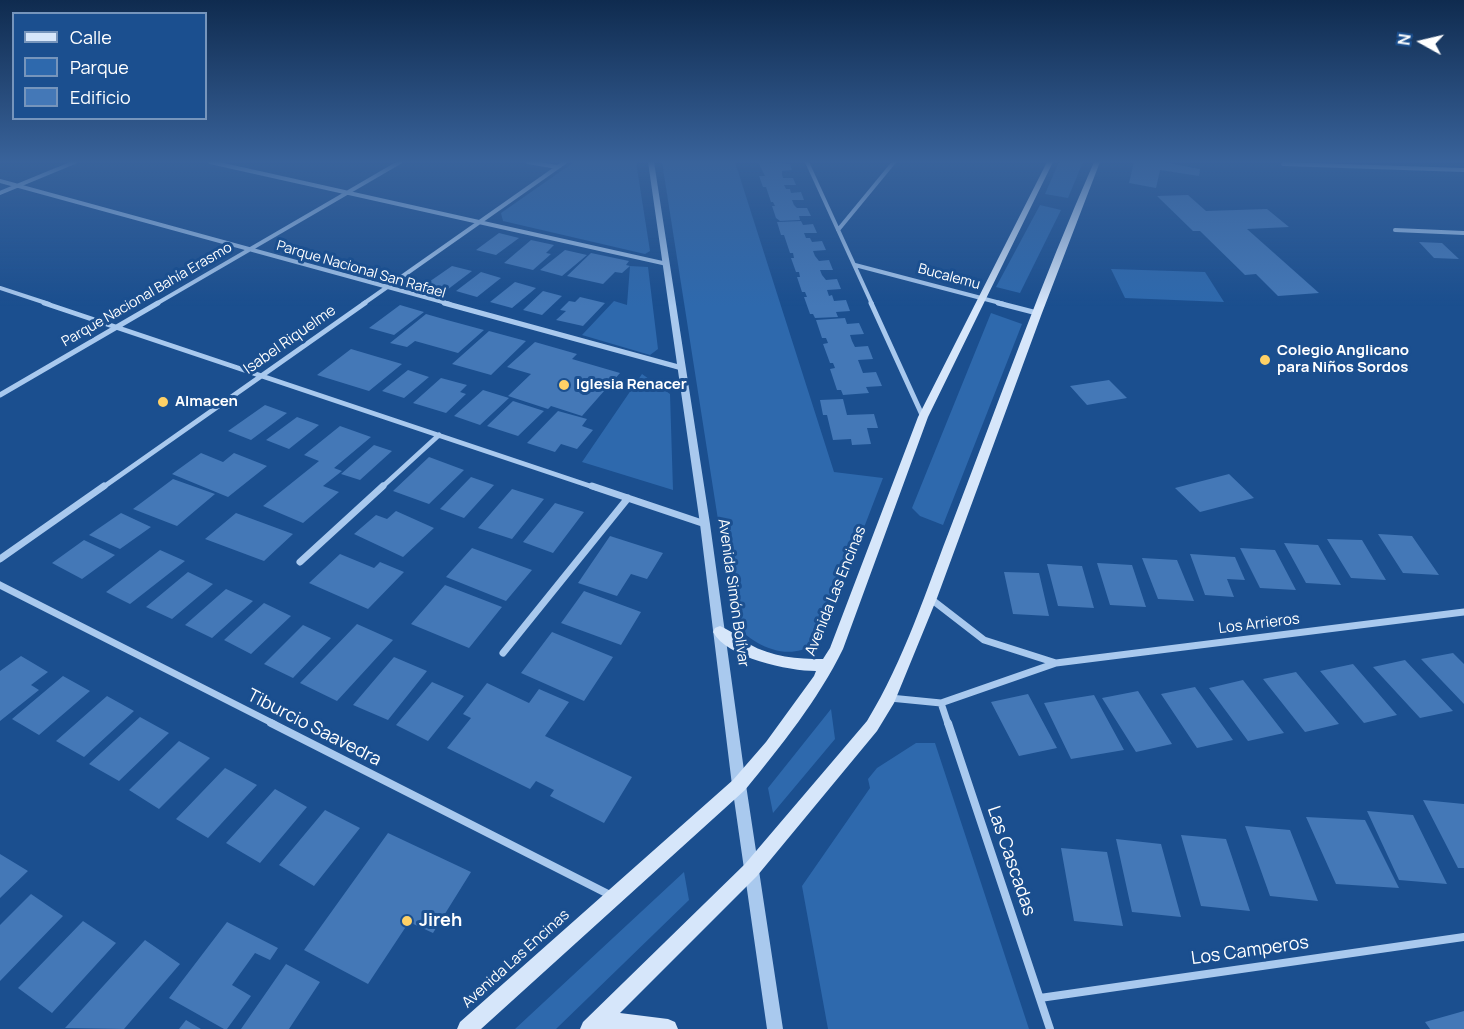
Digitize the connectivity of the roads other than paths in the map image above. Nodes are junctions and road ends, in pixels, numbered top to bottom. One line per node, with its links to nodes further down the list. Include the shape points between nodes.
1 (106, 210): 14 (street, Parque Nacional San Rafael)
2 (316, 210): 14 (street, Parque Nacional Bahía Erasmo)
3 (427, 210): 10 (street)
4 (496, 210): 10 (street, Isabel Riquelme)
5 (659, 210): 15 (street, Avenida Simón Bolívar)
6 (829, 210): 11 (street)
7 (854, 210): 11 (street)
8 (1026, 210): 19 (main road, Avenida Las Encinas)
9 (1078, 210): 20 (main road)
10 (480, 221): 15 (street); 18 (street, Isabel Riquelme)
11 (838, 230): 16 (street)
12 (1395, 230): 13 (street)
13 (1464, 233)
14 (250, 249): 18 (street, Parque Nacional San Rafael); 21 (street, Parque Nacional Bahía Erasmo)
15 (667, 264): 22 (street, Avenida Simón Bolívar)
16 (855, 265): 19 (street, Bucalemu); 25 (street)
17 (0, 288): 21 (street)
18 (386, 288): 22 (street, Parque Nacional San Rafael); 23 (street, Isabel Riquelme)
19 (982, 298): 20 (street, Bucalemu); 25 (main road, Avenida Las Encinas)
20 (1037, 313): 32 (main road)
21 (116, 327): 23 (street); 24 (street, Parque Nacional Bahía Erasmo)
22 (682, 368): 28 (street, Avenida Simón Bolívar)
23 (260, 376): 26 (street); 29 (street, Isabel Riquelme)
24 (0, 395)
25 (923, 417): 37 (main road, Avenida Las Encinas)
26 (439, 435): 27 (street); 30 (street)
27 (628, 498): 28 (street); 35 (street)
28 (705, 524): 34 (street, Avenida Simón Bolívar)
29 (0, 559)
30 (300, 562)
31 (0, 585): 42 (street, Tiburcio Saavedra)
32 (930, 598): 36 (street, Los Arrieros, via 984,640); 38 (main road)
33 (1464, 612): 36 (street, Los Arrieros)
34 (720, 632): 37 (main road, via 778,662); 40 (street, Avenida Simón Bolívar)
35 (503, 653)
36 (1056, 663): 39 (street, Los Arrieros)
37 (828, 665): 40 (main road, Avenida Las Encinas, via 771,747)
38 (889, 698): 39 (street, Los Arrieros); 41 (main road, via 858,745)
39 (941, 703): 44 (street, Las Cascadas)
40 (739, 785): 41 (street, Avenida Simón Bolívar); 42 (main road, Avenida Las Encinas)
41 (752, 870): 45 (main road); 48 (street, Avenida Simón Bolívar)
42 (614, 897): 46 (main road, Avenida Las Encinas)
43 (1464, 937): 44 (street, Los Camperos)
44 (1040, 998): 49 (street, Las Cascadas)
45 (593, 1026): 47 (main road, via 624,1022)
46 (466, 1029)
47 (668, 1029)
48 (775, 1029)
49 (1050, 1029)

